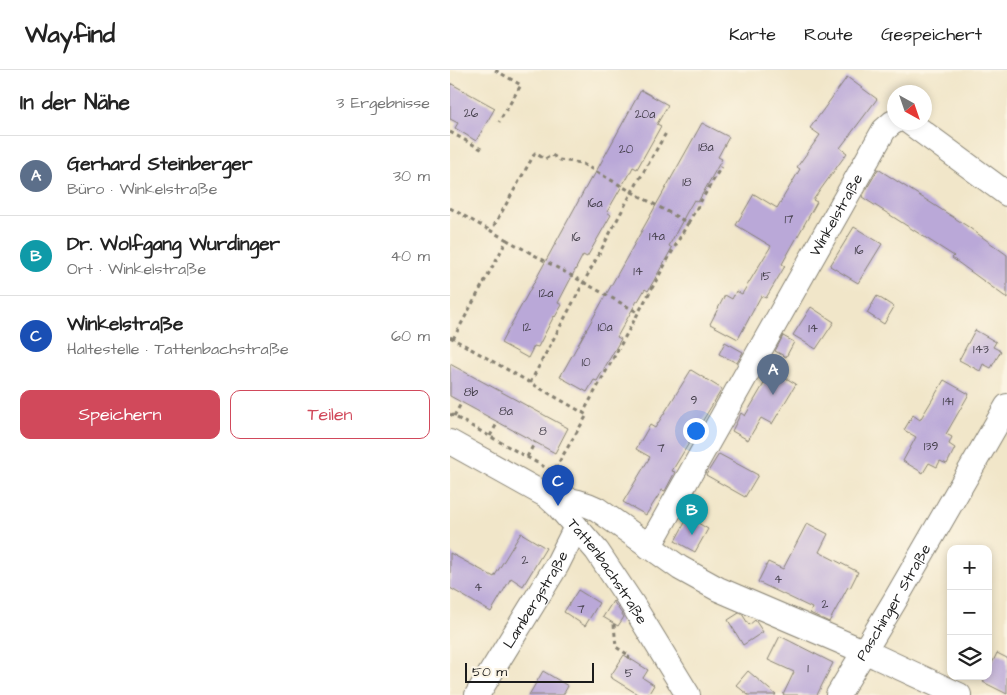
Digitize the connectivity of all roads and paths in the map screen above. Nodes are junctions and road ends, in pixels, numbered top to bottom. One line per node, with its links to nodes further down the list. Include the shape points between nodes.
1 (496, 70): 2 (path, via 521,85)
2 (499, 122)
3 (887, 127): 33 (street, Winkelstraße)
4 (920, 130): 10 (street)
5 (450, 132): 7 (path)
6 (666, 133): 9 (path)
7 (483, 150)
8 (721, 166): 12 (path)
9 (632, 192): 12 (path); 13 (path, via 580,163 560,160 552,155 545,158 535,152); 15 (path)
10 (1007, 194)
11 (450, 208): 13 (path)
12 (688, 223): 16 (path)
13 (492, 231): 14 (path)
14 (507, 240): 15 (path); 17 (path)
15 (584, 282): 16 (path); 18 (path)
16 (639, 313): 21 (path)
17 (452, 338): 18 (path)
18 (530, 383): 21 (path)
19 (462, 402): 23 (path)
20 (1007, 406): 35 (street, Paschinger Straße)
21 (583, 413): 29 (path, via 587,415)
22 (450, 414): 23 (path)
23 (454, 416): 25 (path)
24 (498, 422): 25 (path)
25 (490, 436): 28 (path)
26 (450, 442): 31 (street, Tattenbachstraße)
27 (535, 442): 28 (path)
28 (527, 457): 29 (path)
29 (554, 472): 30 (path)
30 (560, 475)
31 (547, 496): 32 (street, Tattenbachstraße); 33 (street, via 567,498 597,509)
32 (576, 527): 37 (street, Lambergstraße, via 557,565); 38 (street, Tattenbachstraße, via 597,551)
33 (648, 546): 35 (street, via 718,589)
34 (614, 624): 36 (path, via 616,647 630,656)
35 (864, 652): 39 (street, Paschinger Straße); 40 (street)
36 (628, 658)
37 (477, 695)
38 (688, 695)
39 (838, 695)
40 (959, 695)

